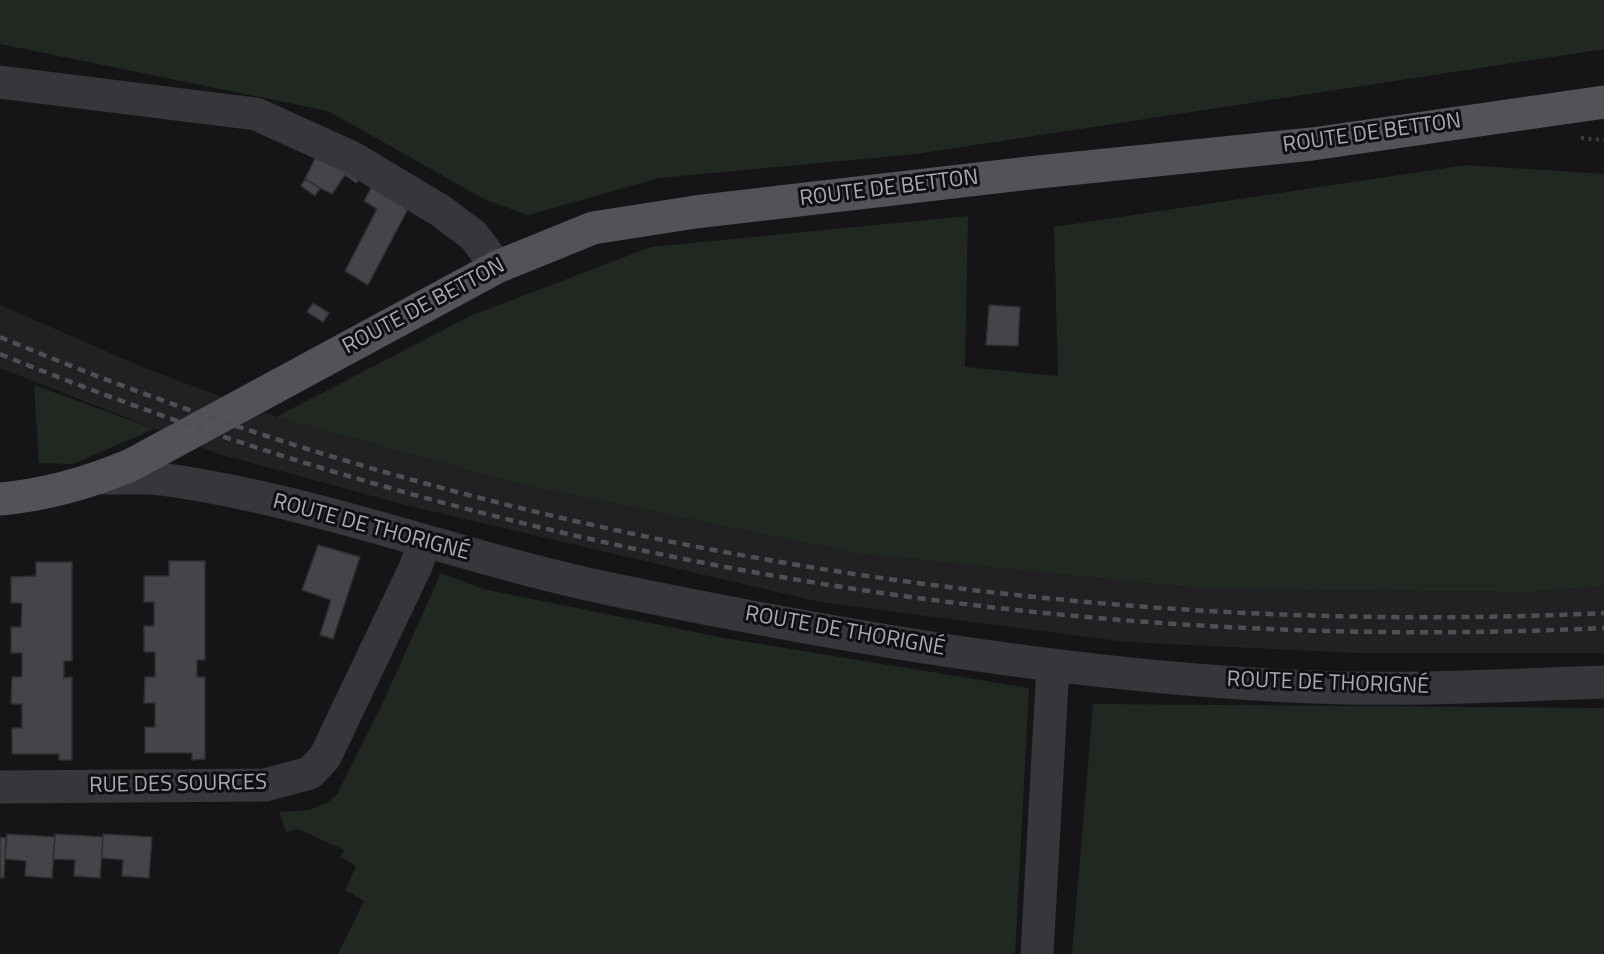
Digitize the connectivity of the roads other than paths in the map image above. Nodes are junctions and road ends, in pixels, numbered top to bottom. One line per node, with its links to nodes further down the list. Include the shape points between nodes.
1 (0, 82): 3 (street, via 256,114 351,157 441,211 474,236)
2 (1604, 102): 3 (main road, ROUTE DE BETTON, via 1312,144 694,212 593,228)
3 (497, 267): 4 (main road, ROUTE DE BETTON, via 154,454)
4 (100, 478): 5 (main road, ROUTE DE BETTON, via 55,492); 6 (street, ROUTE DE THORIGNÉ, via 159,479 321,513)
5 (0, 499)
6 (425, 541): 7 (street, ROUTE DE THORIGNÉ, via 658,599); 9 (street, RUE DES SOURCES, via 326,757 310,772 265,785)
7 (1053, 665): 8 (street, ROUTE DE THORIGNÉ, via 1313,687); 10 (street)
8 (1604, 682)
9 (0, 787)
10 (1037, 954)

